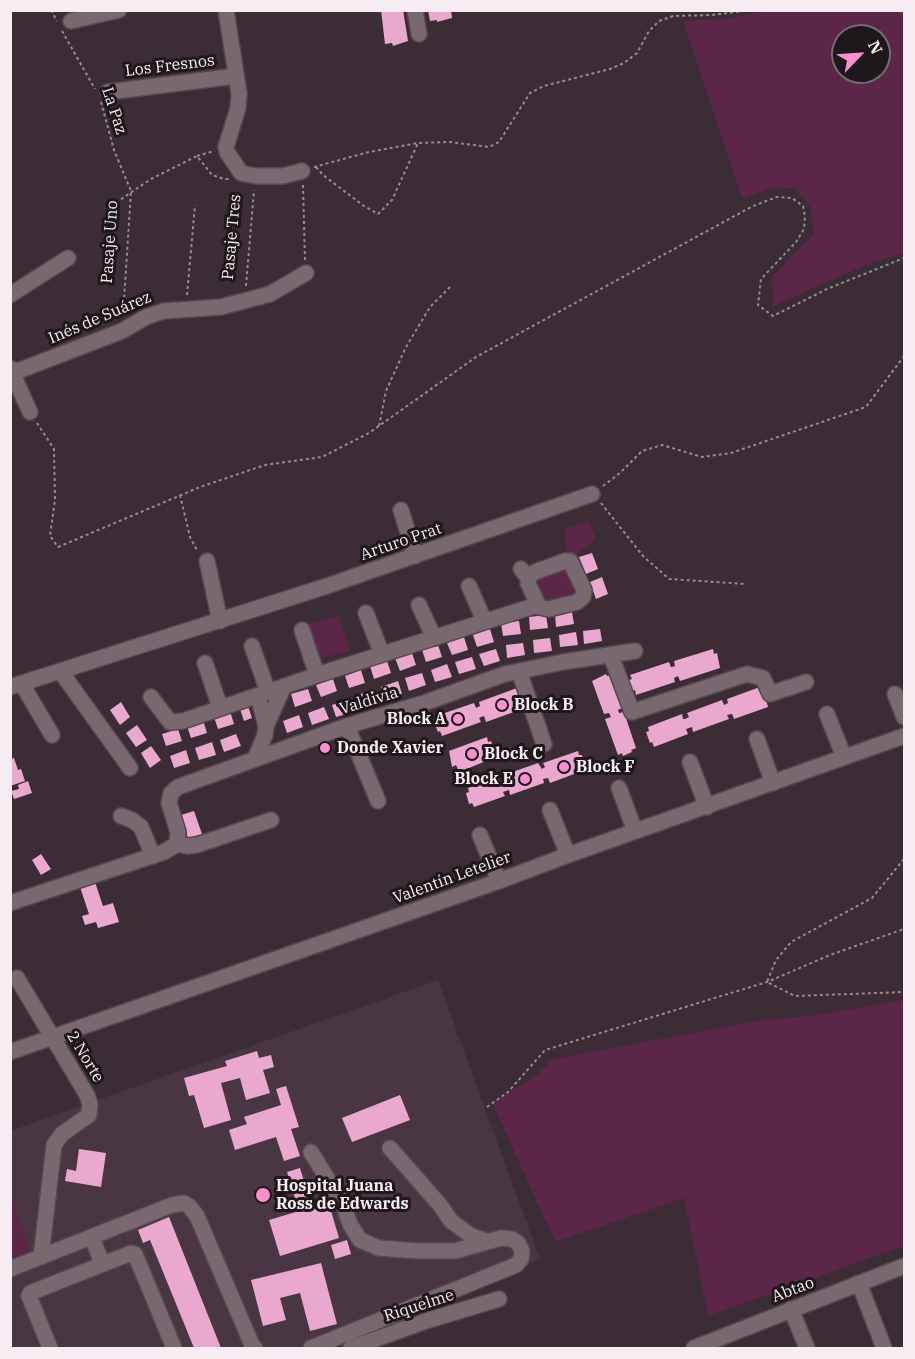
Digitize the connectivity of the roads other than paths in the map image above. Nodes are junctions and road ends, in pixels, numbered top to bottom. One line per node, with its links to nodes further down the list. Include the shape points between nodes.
1 (119, 10): 4 (street)
2 (226, 10): 6 (street)
3 (415, 10): 5 (street)
4 (71, 21)
5 (419, 34)
6 (236, 76): 7 (street, Los Fresnos); 8 (street, via 238,108 226,147 232,162 249,174 283,176)
7 (108, 92)
8 (309, 169)
9 (68, 258): 11 (street)
10 (306, 273): 12 (street, Inés de Suárez, via 270,294 221,306 164,310 122,331)
11 (10, 295)
12 (11, 372): 13 (street)
13 (30, 412)
14 (592, 494): 16 (street, Arturo Prat)
15 (401, 510): 16 (street)
16 (415, 556): 23 (street, Arturo Prat)
17 (207, 561): 23 (street)
18 (469, 586): 22 (street)
19 (419, 605): 25 (street)
20 (537, 605): 20 (street, via 525,573 570,561 584,590 583,597 546,609); 22 (street)
21 (366, 613): 28 (street)
22 (484, 620): 25 (street)
23 (220, 621): 32 (street, Arturo Prat)
24 (302, 630): 33 (street)
25 (434, 638): 28 (street)
26 (252, 646): 38 (street)
27 (635, 651): 29 (street, Valdivia)
28 (382, 654): 33 (street)
29 (611, 656): 31 (street, Valdivia); 34 (street, via 632,712 747,674 763,678 770,694)
30 (205, 663): 40 (street)
31 (519, 671): 44 (street, Valdivia); 48 (street)
32 (61, 672): 35 (street, Arturo Prat); 52 (street)
33 (317, 675): 36 (street)
34 (806, 682)
35 (16, 685): 45 (street)
36 (284, 686): 38 (street); 43 (street)
37 (895, 693): 42 (street)
38 (263, 694): 40 (street); 43 (street)
39 (151, 697): 40 (street, via 175,723)
40 (220, 707)
41 (827, 714): 49 (street)
42 (904, 717)
43 (267, 726): 50 (street)
44 (347, 726): 50 (street, Valdivia); 55 (street)
45 (52, 735)
46 (904, 736): 49 (street, Valentín Letelier)
47 (757, 739): 53 (street)
48 (544, 744)
49 (844, 757): 53 (street, Valentín Letelier)
50 (255, 759): 62 (street, Valdivia, via 174,789 169,803 178,832)
51 (690, 762): 56 (street)
52 (130, 768)
53 (773, 783): 56 (street, Valentín Letelier)
54 (619, 788): 60 (street)
55 (378, 801)
56 (707, 807): 60 (street, Valentín Letelier)
57 (550, 810): 64 (street)
58 (122, 816): 63 (street, via 141,827)
59 (271, 820): 62 (street, via 197,845)
60 (635, 831): 64 (street, Valentín Letelier)
61 (480, 835): 65 (street)
62 (177, 844): 63 (street)
63 (153, 855): 66 (street)
64 (568, 855): 65 (street, Valentín Letelier)
65 (499, 881): 68 (street, Valentín Letelier)
66 (10, 903)
67 (17, 978): 68 (street, 2 Norte)
68 (52, 1037): 69 (street, Valentín Letelier); 74 (street, 2 Norte, via 87,1095 91,1110 54,1145)
69 (10, 1052)
70 (390, 1148): 73 (street, via 451,1221)
71 (311, 1152): 73 (street, via 360,1240 379,1248 418,1251 455,1251)
72 (92, 1236): 74 (street); 75 (street); 83 (street, via 172,1204 189,1206 197,1216)
73 (486, 1241): 84 (street, via 512,1239 522,1251 521,1259 516,1265)
74 (40, 1257): 77 (street)
75 (102, 1263): 81 (street, via 30,1293); 82 (street, via 135,1254)
76 (904, 1266): 78 (street, Abtao)
77 (10, 1269)
78 (860, 1283): 80 (street, Abtao); 88 (street)
79 (500, 1299): 85 (street, Riquelme)
80 (791, 1309): 86 (street, Abtao); 87 (street)
81 (50, 1348)
82 (174, 1348)
83 (255, 1348)
84 (310, 1348)
85 (351, 1348)
86 (694, 1348)
87 (807, 1348)
88 (884, 1348)

